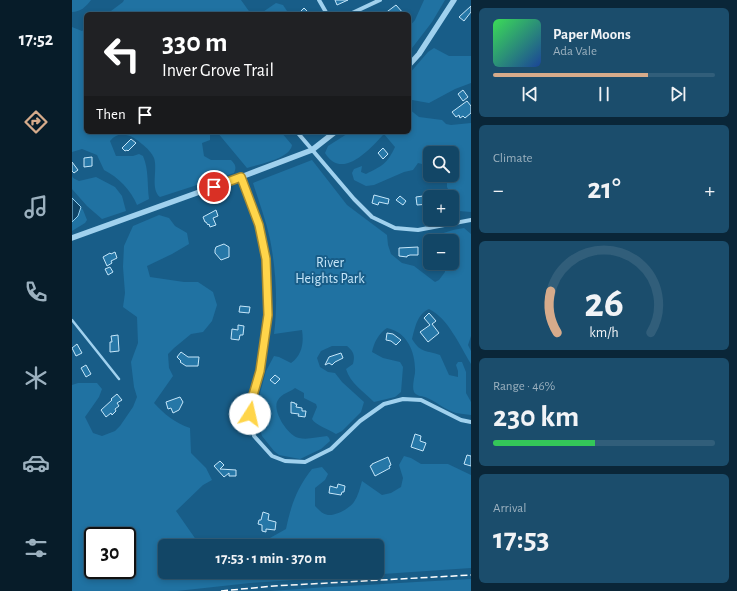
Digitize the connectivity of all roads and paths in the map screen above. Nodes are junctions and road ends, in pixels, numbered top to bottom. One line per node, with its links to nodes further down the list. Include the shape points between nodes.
1 (319, 0): 4 (street)
2 (380, 0): 5 (street)
3 (454, 0): 6 (street)
4 (326, 12)
5 (354, 12)
6 (411, 63)
7 (299, 134): 9 (street)
8 (332, 134): 9 (street)
9 (312, 150): 10 (street); 11 (street, via 372,217 395,228 418,230)
10 (241, 177): 12 (street); 15 (street, via 259,225 266,259 268,315 260,371 249,409 254,436 272,456 285,461 305,462 330,449 360,421 384,404 403,399 421,400 461,420)
11 (471, 220)
12 (72, 238)
13 (72, 320): 14 (lane)
14 (119, 379)
15 (471, 422)

